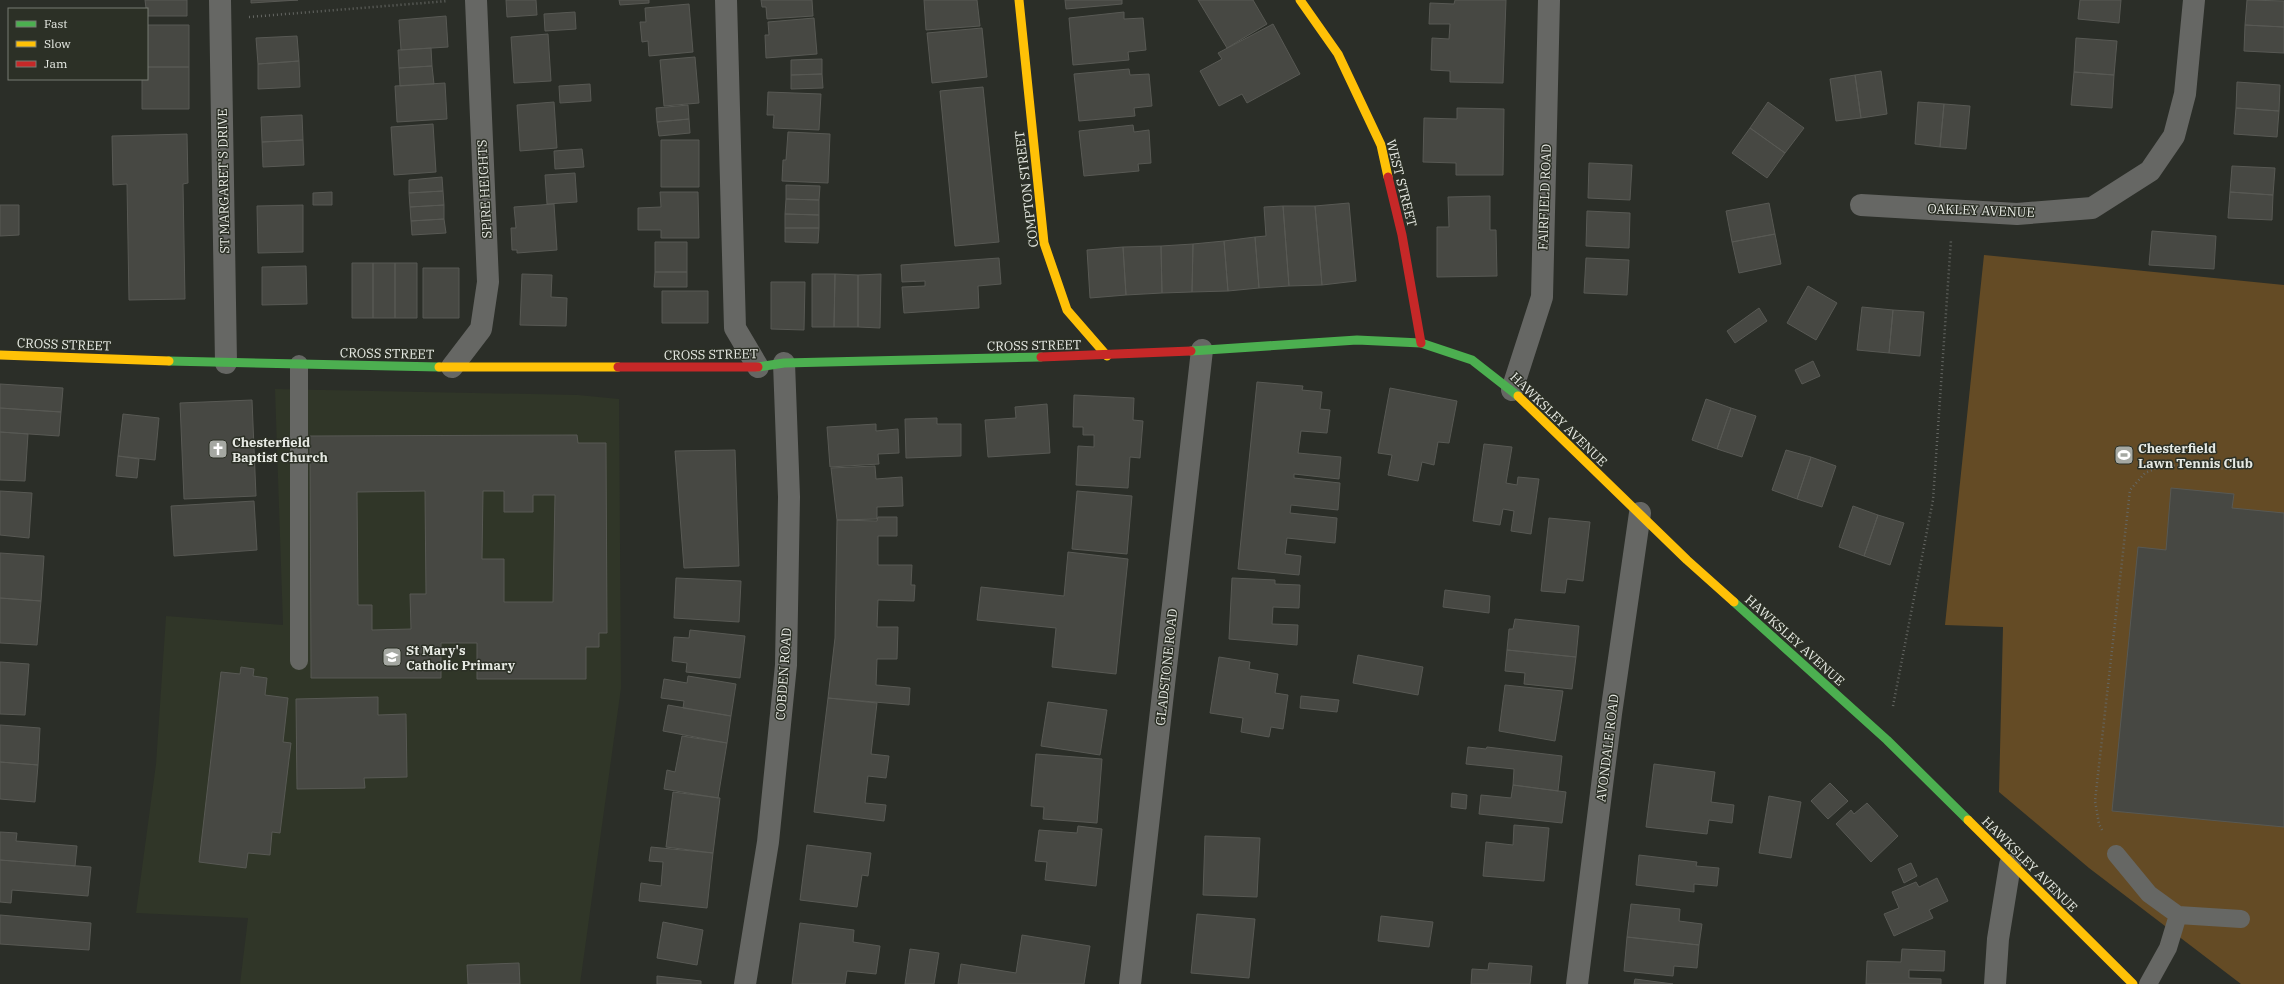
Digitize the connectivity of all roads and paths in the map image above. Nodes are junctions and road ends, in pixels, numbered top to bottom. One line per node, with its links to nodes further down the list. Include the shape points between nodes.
1 (454, 0): 8 (path)
2 (476, 0): 19 (street, SPIRE HEIGHTS, via 488,282 481,329)
3 (726, 0): 18 (street, via 736,328)
4 (1019, 0): 14 (street, COMPTON STREET, via 1044,243 1067,310)
5 (1300, 0): 11 (street, WEST STREET, via 1338,54 1381,145 1402,235)
6 (1549, 0): 20 (street, FAIRFIELD ROAD, via 1542,297)
7 (2194, 0): 10 (street, OAKLEY AVENUE, via 2185,94 2174,136 2150,171 2092,208 2017,214)
8 (220, 10): 16 (street, ST MARGARET'S DRIVE)
9 (1861, 205): 10 (street, OAKLEY AVENUE)
10 (1954, 210): 24 (path, via 1933,500)
11 (1421, 343): 12 (street, CROSS STREET, via 1357,340); 20 (street, HAWKSLEY AVENUE, via 1472,360)
12 (1202, 350): 14 (street, CROSS STREET); 30 (street, GLADSTONE ROAD)
13 (0, 354): 16 (street, CROSS STREET)
14 (1107, 356): 15 (street, CROSS STREET)
15 (784, 362): 18 (street, CROSS STREET); 29 (street, COBDEN ROAD, via 790,497 786,665 768,842)
16 (226, 363): 17 (street, CROSS STREET)
17 (299, 364): 19 (street, CROSS STREET); 23 (lane)
18 (758, 367): 19 (street, CROSS STREET)
19 (452, 368)
20 (1512, 390): 22 (street, HAWKSLEY AVENUE)
21 (2231, 469): 25 (path, via 2164,465 2145,473 2130,490 2095,801 2099,824)
22 (1640, 513): 24 (street, HAWKSLEY AVENUE, via 1687,560); 31 (street, AVONDALE ROAD, via 1610,714)
23 (300, 661)
24 (1887, 740): 26 (street, HAWKSLEY AVENUE)
25 (2116, 854): 27 (lane, via 2149,894)
26 (2010, 864): 32 (street, via 1998,939); 33 (street, HAWKSLEY AVENUE)
27 (2178, 915): 28 (lane); 34 (lane, via 2168,948)
28 (2241, 919)
29 (745, 984)
30 (1130, 984)
31 (1577, 984)
32 (1996, 984)
33 (2133, 984)
34 (2148, 984)

